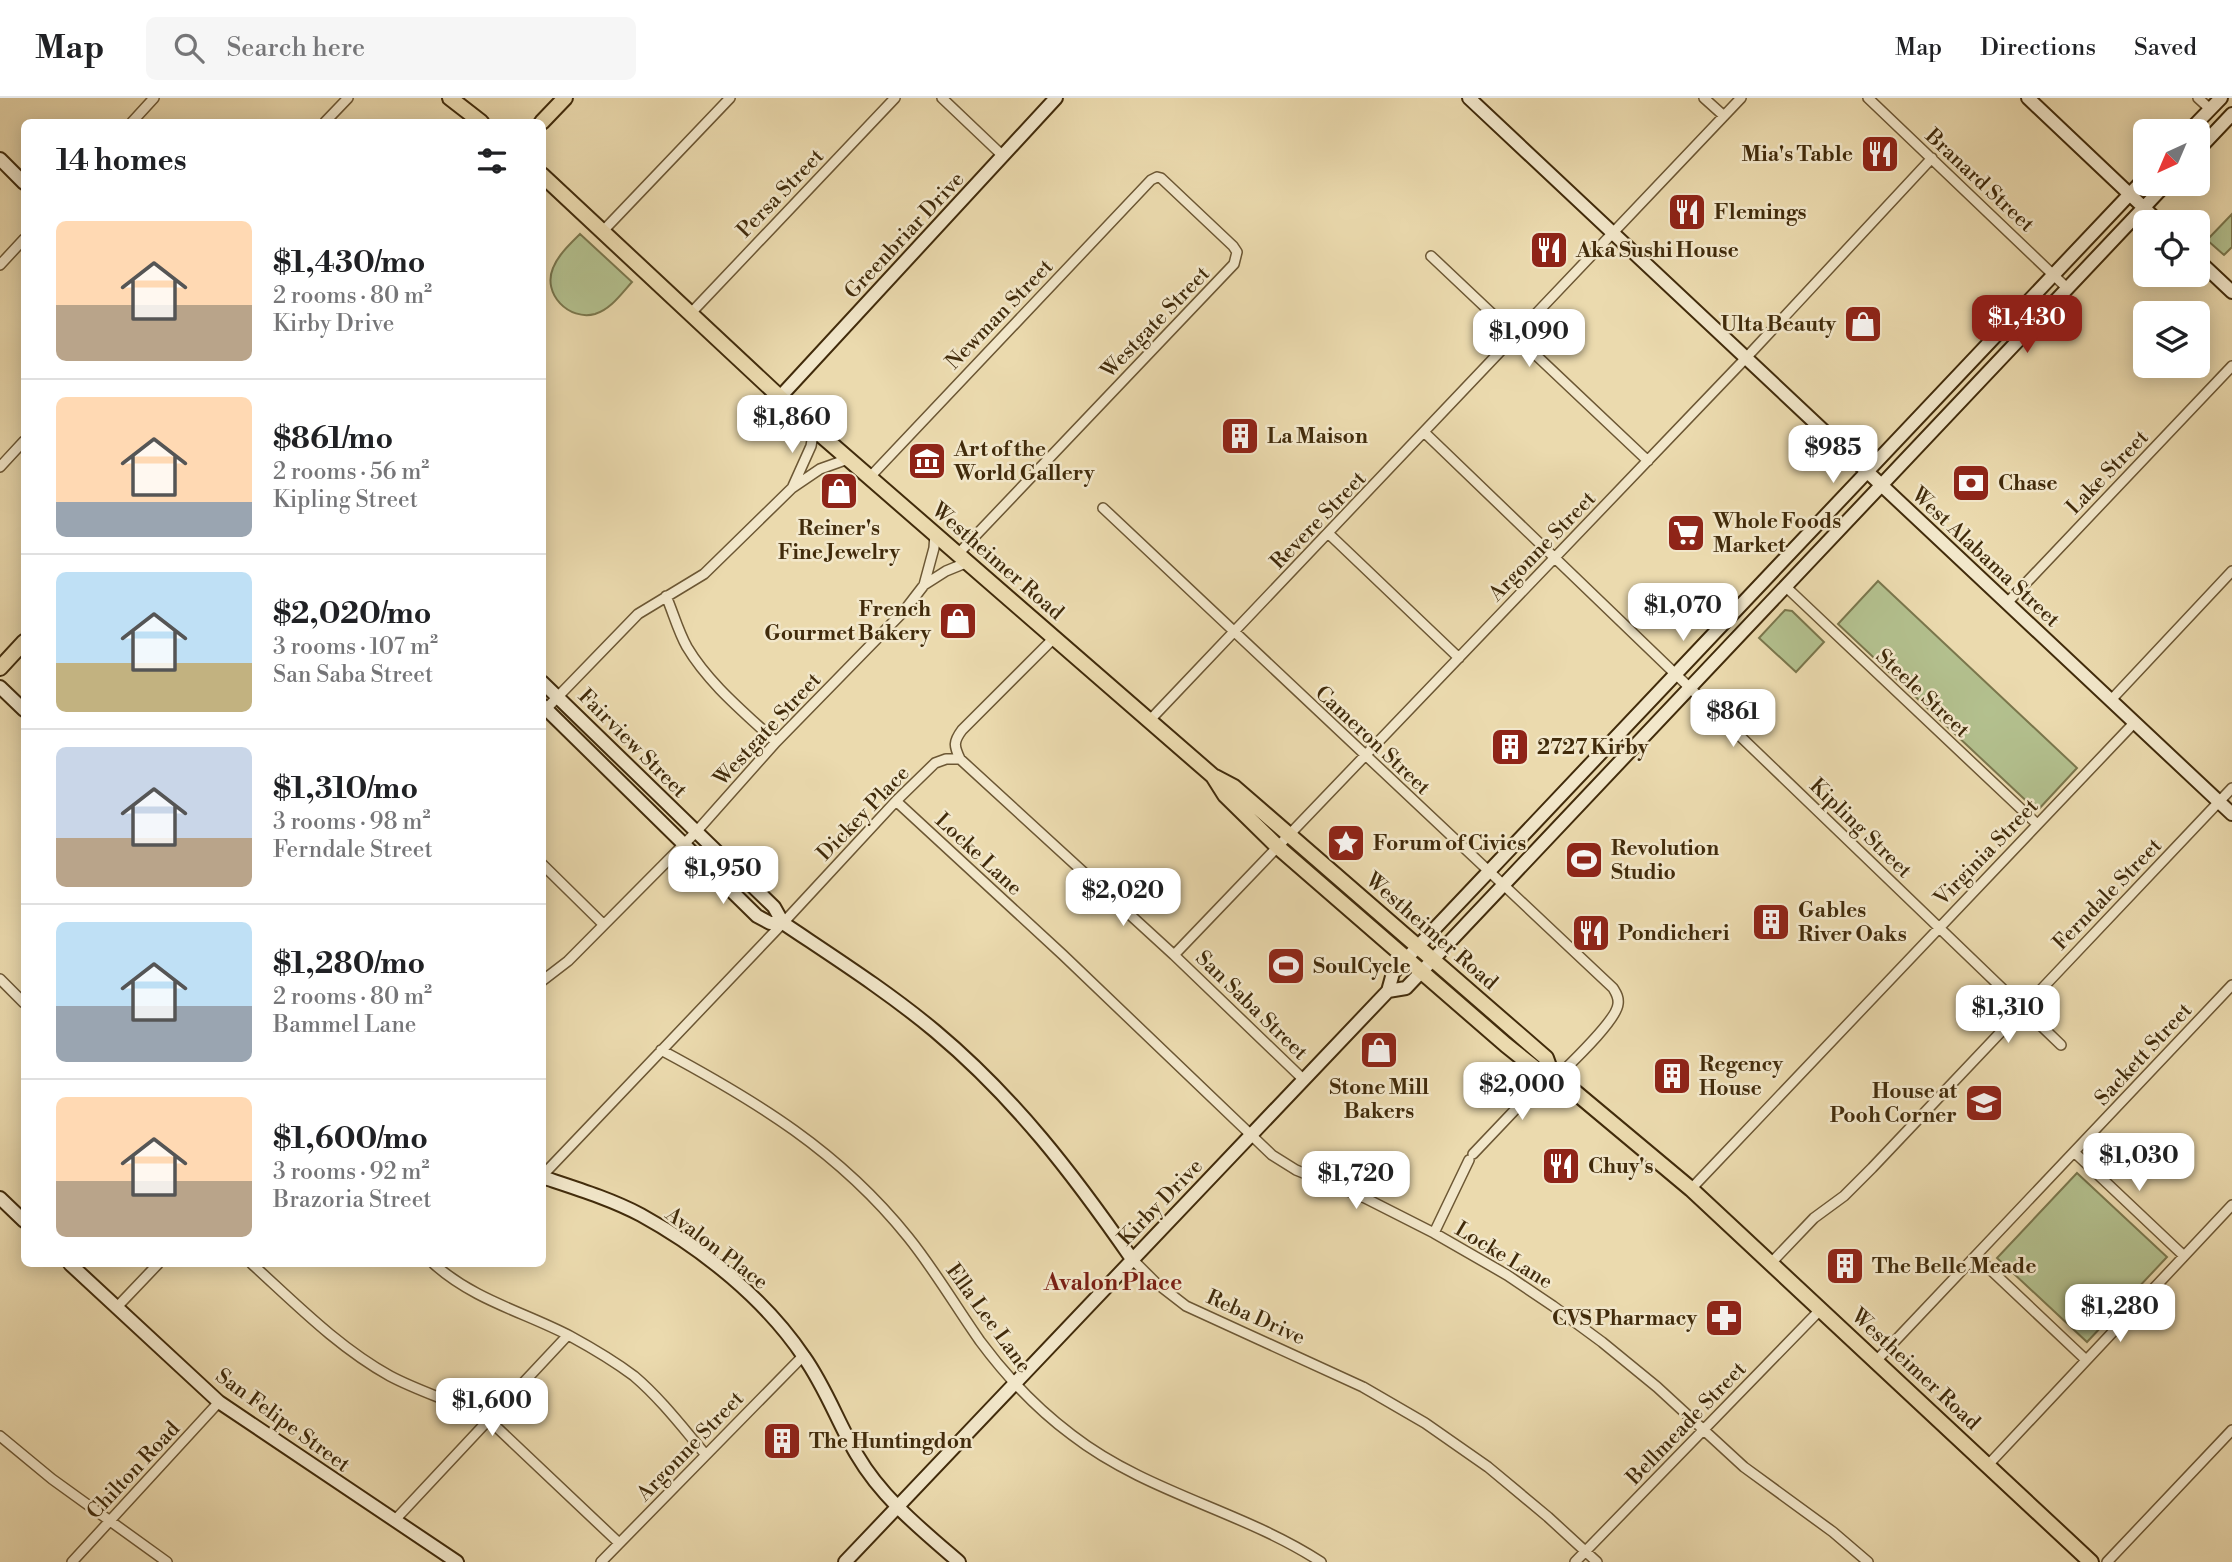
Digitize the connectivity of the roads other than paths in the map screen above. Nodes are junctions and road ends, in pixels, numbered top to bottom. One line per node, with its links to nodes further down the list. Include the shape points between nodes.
1 (154, 98): 19 (street)
2 (348, 98): 20 (street)
3 (450, 98): 21 (main road)
4 (565, 98): 22 (main road)
5 (730, 98): 36 (street)
6 (895, 98): 45 (street, Persa Street)
7 (942, 98): 25 (street)
8 (1056, 98): 25 (street, Greenbriar Drive)
9 (1469, 98): 37 (street, West Alabama Street)
10 (1704, 98): 18 (street)
11 (1741, 98): 18 (street, Revere Street)
12 (1868, 98): 26 (street, Branard Street)
13 (2028, 98): 32 (street)
14 (2198, 98): 16 (street)
15 (2221, 98): 16 (street)
16 (2210, 110): 23 (street)
17 (2232, 114): 24 (street)
18 (1724, 116): 37 (street, Revere Street)
19 (135, 119)
20 (328, 119)
21 (477, 119)
22 (545, 119)
23 (2201, 119)
24 (2210, 137)
25 (1003, 156): 51 (street, Greenbriar Drive)
26 (1932, 158): 42 (street, Branard Street); 48 (street, Argonne Street)
27 (0, 159): 30 (street)
28 (1157, 177): 59 (street, Newman Street); 66 (street, Westgate Street, via 1233,246 1237,252 1234,264)
29 (546, 179): 36 (main road, Westheimer Road)
30 (21, 180)
31 (2133, 190): 32 (street, Kirby Drive)
32 (2129, 194): 34 (street); 42 (street, Kirby Drive)
33 (2154, 196): 34 (street, Kirby Drive)
34 (2143, 208): 35 (street); 43 (street, Kirby Drive)
35 (2145, 210)
36 (603, 231): 45 (main road, Westheimer Road)
37 (1612, 234): 46 (street, Revere Street); 48 (street, West Alabama Street)
38 (21, 242): 40 (street)
39 (1432, 256): 46 (street)
40 (0, 265)
41 (2210, 271): 44 (street)
42 (2054, 274): 43 (street, Branard Street); 47 (street, Kirby Drive)
43 (2067, 288): 50 (street, Kirby Drive)
44 (2232, 292)
45 (691, 313): 51 (main road, Westheimer Road)
46 (1516, 336): 53 (street, Revere Street); 56 (street)
47 (1976, 357): 50 (street); 58 (street, Kirby Drive)
48 (1745, 359): 56 (street, Argonne Street); 58 (street, West Alabama Street)
49 (2232, 366): 72 (street, Lake Street)
50 (1990, 370): 60 (street, Kirby Drive)
51 (780, 397): 52 (main road, Westheimer Road)
52 (814, 429): 55 (main road, Westheimer Road); 61 (street)
53 (1424, 433): 64 (street, Revere Street); 67 (street, Kipling Street)
54 (21, 444): 57 (street)
55 (848, 459): 59 (main road, Westheimer Road); 61 (street)
56 (1648, 461): 67 (street, Argonne Street)
57 (0, 467)
58 (1867, 472): 60 (street, West Alabama Street); 65 (street, Kirby Drive)
59 (869, 478): 63 (main road, Westheimer Road)
60 (1881, 485): 70 (street, Kirby Drive); 72 (street, West Alabama Street)
61 (792, 488): 71 (street, via 704,574)
62 (1103, 508): 73 (street, Cameron Street)
63 (935, 534): 66 (main road, Westheimer Road); 69 (street, Westgate Street)
64 (1329, 534): 73 (street, Revere Street); 76 (street)
65 (1791, 554): 70 (street); 78 (street, Kirby Drive)
66 (963, 558): 69 (street, Westgate Street); 74 (main road, Westheimer Road)
67 (1555, 558): 76 (street, Argonne Street); 78 (street, Kipling Street)
68 (2232, 571): 83 (street)
69 (924, 585): 89 (street, Westgate Street)
70 (1785, 586): 81 (street, Kirby Drive); 97 (street, Steele Street)
71 (666, 596): 82 (street, via 638,614); 89 (street, via 695,659)
72 (2007, 603): 83 (street, West Alabama Street)
73 (1234, 632): 87 (street, Revere Street); 90 (street, Cameron Street)
74 (1054, 638): 87 (main road, Westheimer Road); 91 (street, via 962,730 954,747)
75 (21, 645): 77 (main road)
76 (1460, 658): 90 (street, Argonne Street)
77 (0, 667)
78 (1677, 674): 81 (street, Kipling Street); 103 (street, Kirby Drive)
79 (546, 686): 82 (street, Fairview Street)
80 (0, 687): 84 (street)
81 (1690, 687): 104 (street, Kirby Drive); 107 (street, Kipling Street)
82 (558, 696): 85 (street); 98 (street, Fairview Street)
83 (2111, 700): 88 (street, West Alabama Street)
84 (21, 707)
85 (546, 707)
86 (546, 711): 100 (street, Fairview Street)
87 (1150, 720): 92 (main road, Westheimer Road)
88 (2134, 723): 95 (street, West Alabama Street); 97 (street, Virginia Street)
89 (776, 742): 98 (street, Westgate Street)
90 (1365, 757): 99 (street, Argonne Street); 103 (street, Cameron Street)
91 (960, 759): 94 (street, Dickey Place, via 935,763); 109 (street, San Saba Street)
92 (1213, 776): 99 (main road, Westheimer Road, via 1234,787); 101 (main road, Westheimer Road, via 1225,795)
93 (2232, 788): 95 (street, Ferndale Street)
94 (896, 802): 105 (street, Dickey Place); 123 (street, Locke Lane, via 1063,955)
95 (2219, 802): 96 (street, West Alabama Street); 118 (street, Ferndale Street)
96 (2232, 814)
97 (2037, 824): 107 (street, Virginia Street)
98 (696, 832): 100 (street, Westgate Street); 105 (street, Reba Drive, via 774,907)
99 (1290, 836): 101 (street, Argonne Street); 108 (main road, Westheimer Road)
100 (683, 845): 105 (street, Reba Drive, via 757,916); 106 (street, Westgate Street)
101 (1279, 848): 109 (street, Argonne Street); 110 (main road, Westheimer Road)
102 (546, 868): 106 (street)
103 (1489, 872): 104 (street, Cameron Street); 108 (street, Kirby Drive)
104 (1503, 886): 111 (street, Kirby Drive); 121 (street, Cameron Street, via 1613,988 1618,998 1618,1007 1607,1024)
105 (783, 923): 120 (street, Dickey Place); 134 (street, Reba Drive, via 902,1004 1002,1093 1080,1184)
106 (603, 924): 113 (street, Westgate Street)
107 (1938, 928): 118 (street, Kipling Street); 127 (street, Virginia Street)
108 (1418, 947): 110 (street, Kirby Drive); 111 (main road, Westheimer Road)
109 (1174, 955): 122 (street, San Saba Street)
110 (1407, 959): 112 (main road, Westheimer Road); 116 (street, Kirby Drive, via 1393,973)
111 (1433, 960): 112 (street, Kirby Drive); 121 (main road, Westheimer Road, via 1546,1058)
112 (1422, 972): 116 (street, Kirby Drive, via 1406,988); 121 (main road, Westheimer Road, via 1536,1069)
113 (546, 978)
114 (0, 979): 117 (street)
115 (2232, 985): 124 (street, Sackett Street)
116 (1388, 991): 122 (street, Kirby Drive)
117 (21, 1000)
118 (2022, 1009): 119 (street, Kipling Street); 135 (street, Ferndale Street, via 1872,1168)
119 (2061, 1045)
120 (661, 1050): 125 (street, Dickey Place); 146 (street, Ella Lee Lane, via 744,1095 841,1167 908,1237)
121 (1554, 1074): 127 (main road, Westheimer Road); 131 (street, via 1471,1157)
122 (1303, 1079): 123 (street, Kirby Drive)
123 (1250, 1137): 131 (street, Locke Lane, via 1284,1164); 134 (street, Kirby Drive)
124 (2074, 1152): 132 (street, Sackett Street); 133 (street)
125 (546, 1173)
126 (546, 1178): 143 (street, Avalon Place, via 641,1215 690,1247 734,1280)
127 (1691, 1189): 135 (main road, Westheimer Road)
128 (0, 1198): 130 (street)
129 (2232, 1205): 133 (street)
130 (21, 1218)
131 (1434, 1233): 150 (street, Locke Lane, via 1553,1306 1657,1387)
132 (1976, 1256): 144 (street); 145 (street, Sackett Street)
133 (2184, 1256): 144 (street)
134 (1132, 1259): 146 (street, Kirby Drive); 158 (street, Reba Drive, via 1185,1306 1352,1382 1425,1423 1488,1467)
135 (1771, 1263): 141 (main road, Westheimer Road)
136 (73, 1267): 140 (street, San Felipe Street)
137 (155, 1267): 140 (street)
138 (255, 1267): 148 (street, via 352,1352 415,1388)
139 (437, 1267): 142 (street, via 476,1294)
140 (117, 1307): 147 (street, San Felipe Street)
141 (1821, 1309): 145 (main road, Westheimer Road); 150 (street, Bellmeade Street)
142 (568, 1335): 148 (street); 152 (street, via 633,1376)
143 (804, 1355): 152 (street, Argonne Street); 154 (street, Avalon Place, via 857,1456)
144 (2085, 1359): 153 (street)
145 (1876, 1361): 153 (main road, Westheimer Road)
146 (1015, 1384): 154 (street, Kirby Drive); 165 (street, Ella Lee Lane, via 1072,1436 1105,1457 1156,1484 1242,1519)
147 (219, 1402): 155 (street, Chilton Road); 156 (street, San Felipe Street)
148 (489, 1420): 156 (street); 157 (street)
149 (2232, 1430): 170 (street)
150 (1703, 1431): 158 (street, Bellmeade Street); 168 (street, Locke Lane)
151 (0, 1436): 155 (street)
152 (706, 1455): 157 (street, Argonne Street)
153 (1988, 1465): 169 (main road, Westheimer Road)
154 (898, 1508): 163 (street, Kirby Drive); 164 (street, Avalon Place)
155 (109, 1521): 159 (street, Chilton Road); 160 (street)
156 (394, 1521): 161 (street, San Felipe Street)
157 (619, 1543): 162 (street, Argonne Street)
158 (1585, 1551): 166 (street, Bellmeade Street); 167 (street, Reba Drive)
159 (72, 1562)
160 (167, 1562)
161 (457, 1562)
162 (601, 1562)
163 (845, 1562)
164 (959, 1562)
165 (1321, 1562)
166 (1575, 1562)
167 (1597, 1562)
168 (1868, 1562)
169 (2091, 1562)
170 (2107, 1562)

